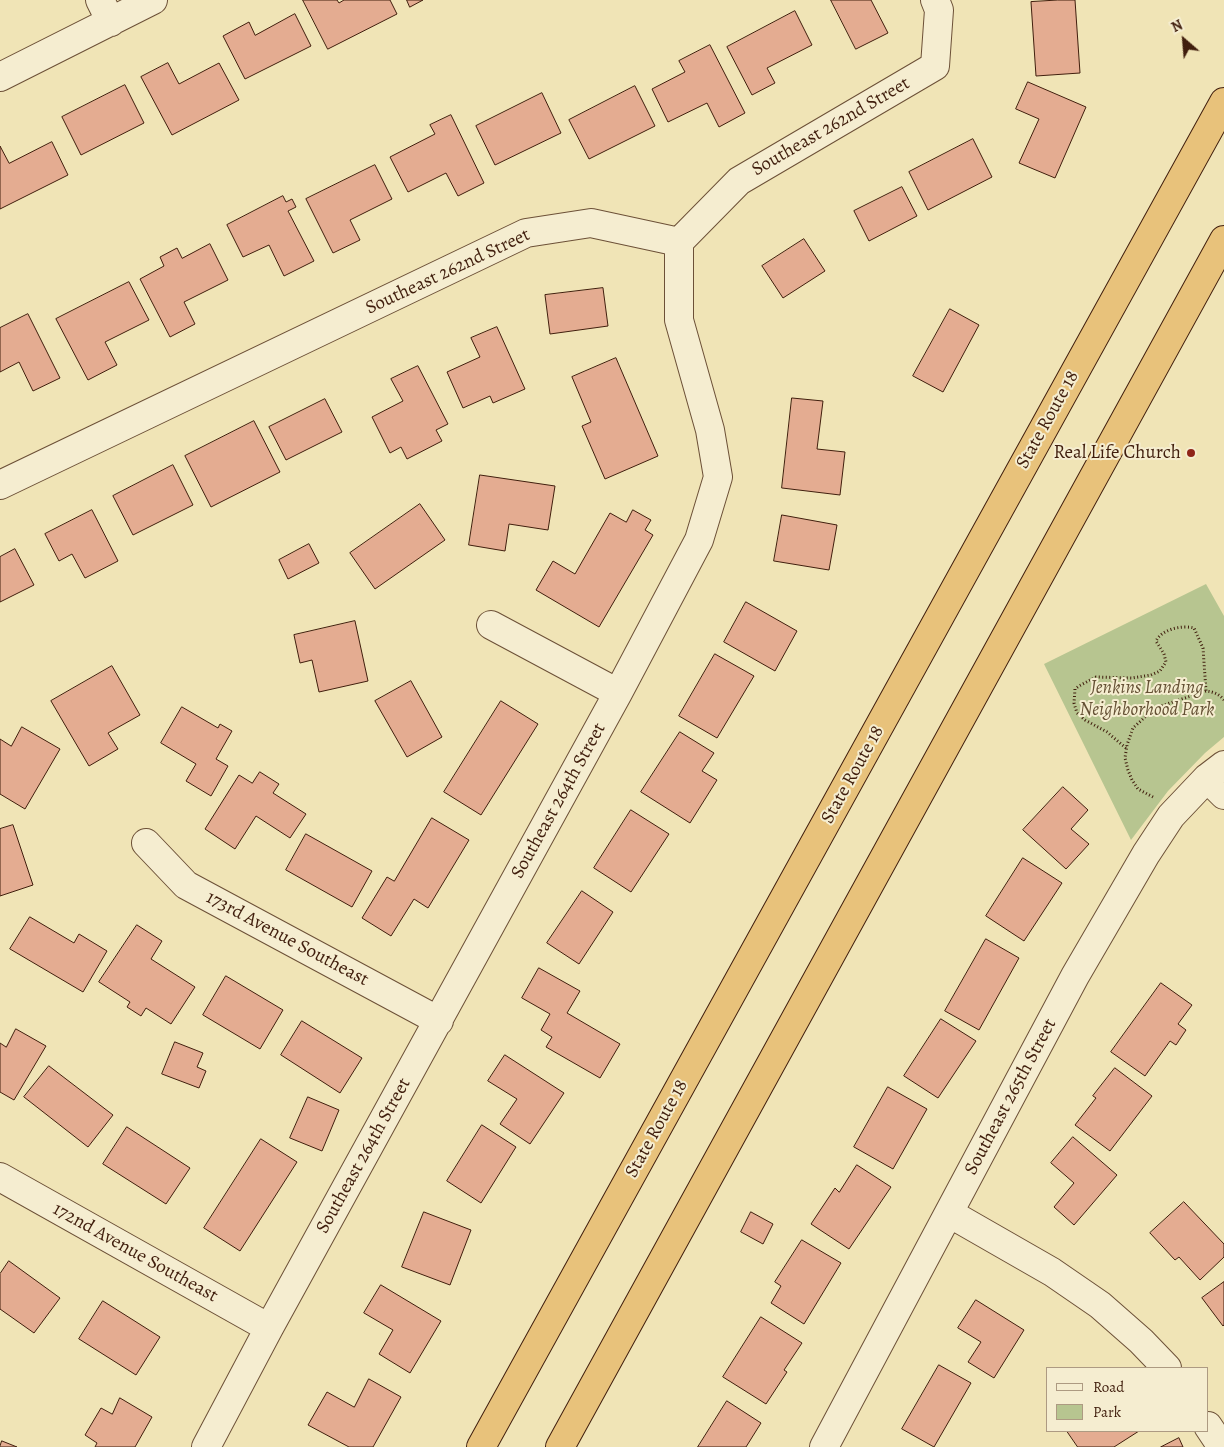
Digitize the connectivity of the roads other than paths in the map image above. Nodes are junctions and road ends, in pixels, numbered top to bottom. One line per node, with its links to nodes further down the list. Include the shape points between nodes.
1 (153, 0): 3 (street)
2 (934, 0): 7 (street, Southeast 262nd Street, via 939,10 935,66 739,181)
3 (106, 11): 4 (street)
4 (0, 77)
5 (1224, 102): 20 (highway, State Route 18)
6 (1224, 240): 21 (highway)
7 (679, 242): 8 (street, Southeast 262nd Street, via 590,223 526,233); 10 (street, Southeast 264th Street, via 679,320 710,430 718,477 699,540)
8 (0, 485)
9 (490, 625): 10 (street)
10 (618, 693): 13 (street, Southeast 264th Street)
11 (1218, 780): 15 (street, Southeast 265th Street, via 1171,816 1146,854 1075,976)
12 (146, 843): 13 (street, 173rd Avenue Southeast, via 186,885)
13 (439, 1021): 16 (street, Southeast 264th Street)
14 (0, 1177): 16 (street, 172nd Avenue Southeast)
15 (949, 1213): 17 (street, via 1052,1272 1100,1305); 22 (street, Southeast 265th Street)
16 (269, 1328): 19 (street, Southeast 264th Street)
17 (1166, 1367)
18 (1209, 1428): 23 (street)
19 (206, 1447)
20 (481, 1447)
21 (560, 1447)
22 (824, 1447)
23 (1222, 1447)

